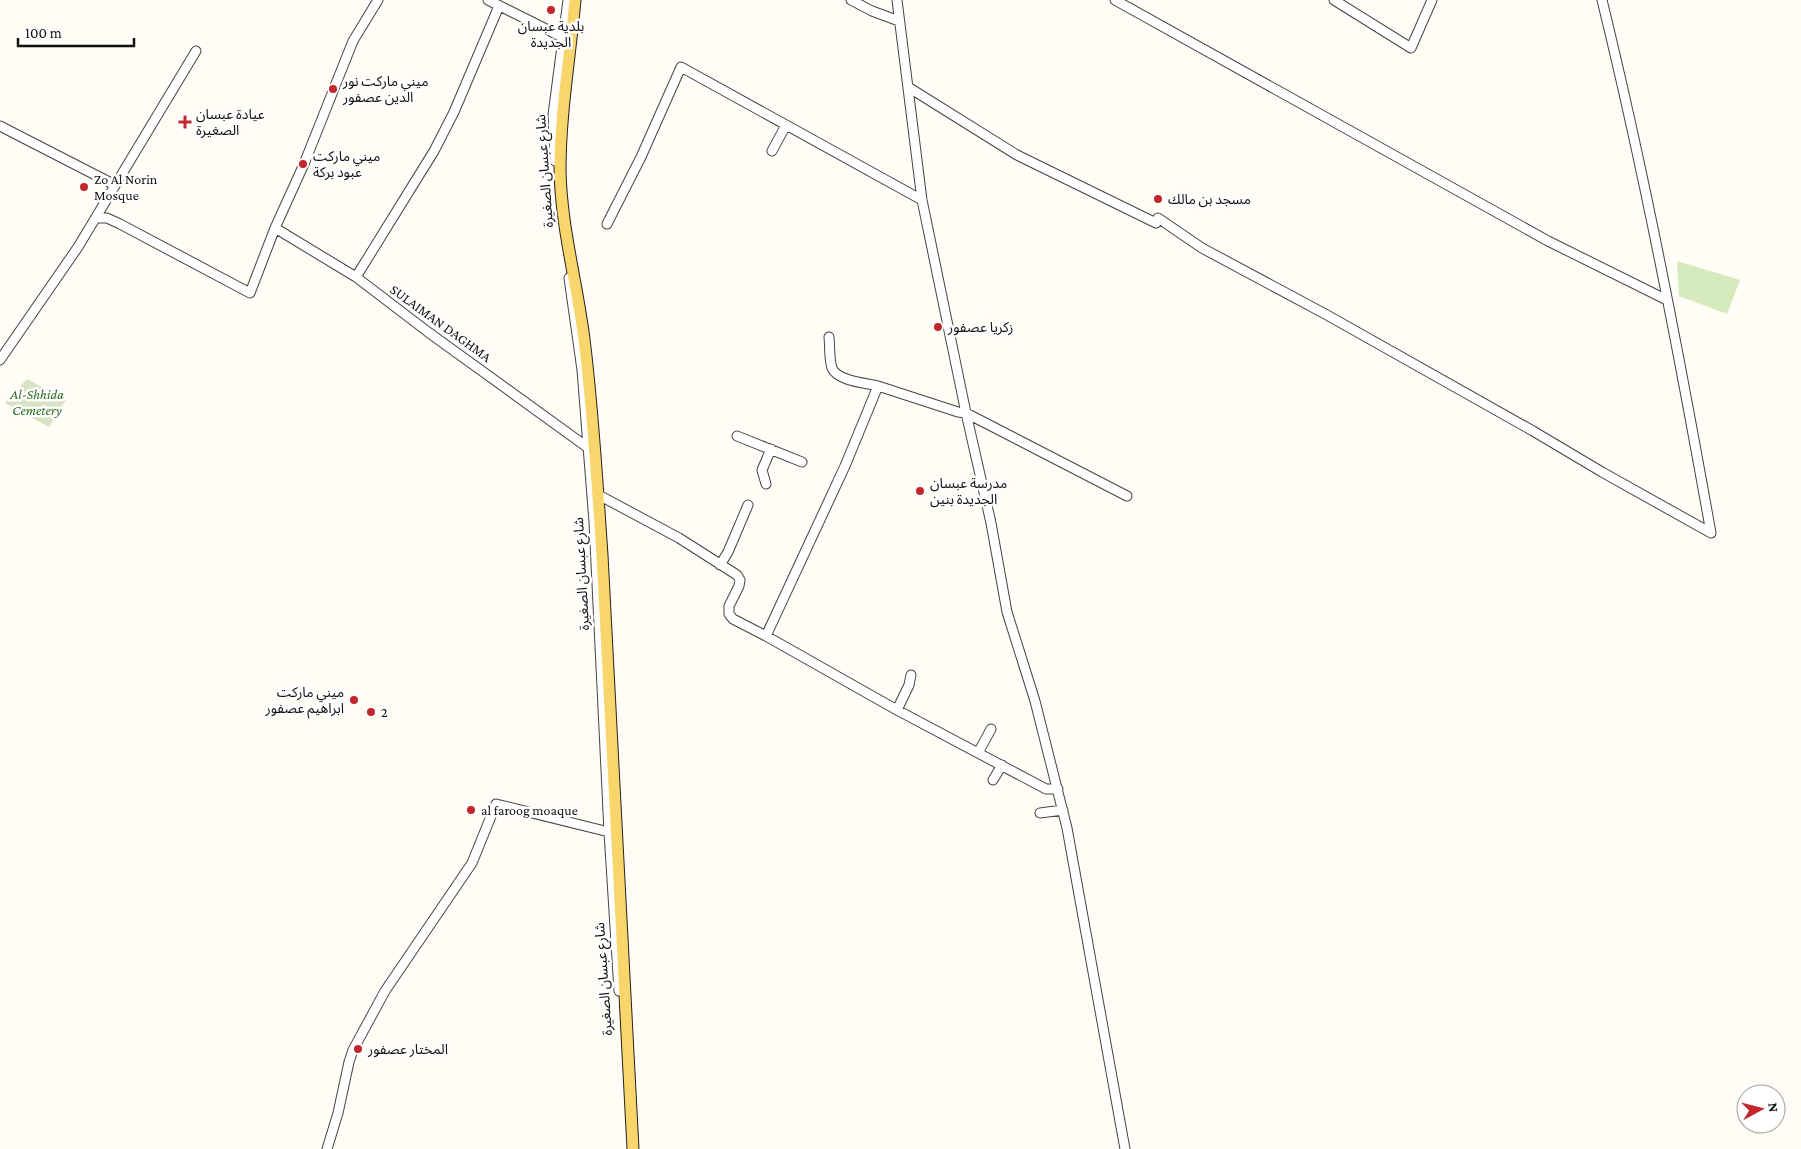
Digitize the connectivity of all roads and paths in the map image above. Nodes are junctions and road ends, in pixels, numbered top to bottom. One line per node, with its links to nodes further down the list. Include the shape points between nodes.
1 (378, 0): 23 (street, via 353,41)
2 (488, 0): 11 (street)
3 (568, 0): 13 (street, شارع عبسان الصغيرة)
4 (575, 0): 35 (main road, شارع عبسان الصغيرة, via 562,118 560,172 585,349)
5 (851, 0): 12 (street)
6 (897, 0): 12 (street)
7 (1115, 0): 25 (street, via 1548,241)
8 (1334, 0): 9 (street, via 1411,48)
9 (1432, 0)
10 (1602, 0): 25 (street)
11 (499, 6): 13 (street); 24 (street, via 434,151)
12 (899, 21): 15 (street)
13 (564, 38): 31 (street, شارع عبسان الصغيرة, via 553,123 558,202 582,370)
14 (196, 52): 19 (street)
15 (908, 87): 20 (street); 25 (street, via 1017,155 1156,223 1158,218 1202,248 1327,315 1711,533)
16 (786, 125): 18 (street); 20 (street); 22 (street, via 681,67)
17 (0, 126): 19 (street)
18 (772, 151)
19 (115, 185): 21 (street)
20 (922, 200): 29 (street)
21 (96, 218): 23 (street, via 107,218 120,224 250,293); 27 (street)
22 (607, 224)
23 (275, 228): 24 (street, SULAIMAN DAGHMA)
24 (356, 277): 31 (street, SULAIMAN DAGHMA)
25 (1667, 300)
26 (829, 337): 28 (street, via 833,370 838,376)
27 (0, 360)
28 (878, 386): 29 (street); 39 (street, via 845,466)
29 (966, 413): 36 (street); 46 (street, via 1007,612)
30 (737, 436): 32 (street)
31 (587, 447): 35 (street, شارع عبسان الصغيرة)
32 (771, 449): 33 (street); 34 (street, via 762,470)
33 (802, 462)
34 (766, 484)
35 (594, 493): 38 (street, via 679,538); 49 (street, شارع عبسان الصغيرة); 51 (main road, شارع عبسان الصغيرة)
36 (1127, 496)
37 (748, 505): 38 (street)
38 (720, 565): 39 (street, via 734,572 740,580 729,606 731,617)
39 (766, 636): 41 (street)
40 (911, 675): 41 (street)
41 (897, 710): 43 (street)
42 (991, 730): 43 (street)
43 (978, 753): 44 (street)
44 (1002, 765): 45 (street); 46 (street, via 1046,789)
45 (993, 780)
46 (1058, 789): 47 (street)
47 (1063, 810): 48 (street); 52 (street)
48 (1040, 812)
49 (609, 832): 50 (street, via 496,804 472,863 384,990 354,1050); 51 (street, شارع عبسان الصغيرة)
50 (327, 1149)
51 (631, 1149)
52 (1125, 1149)

